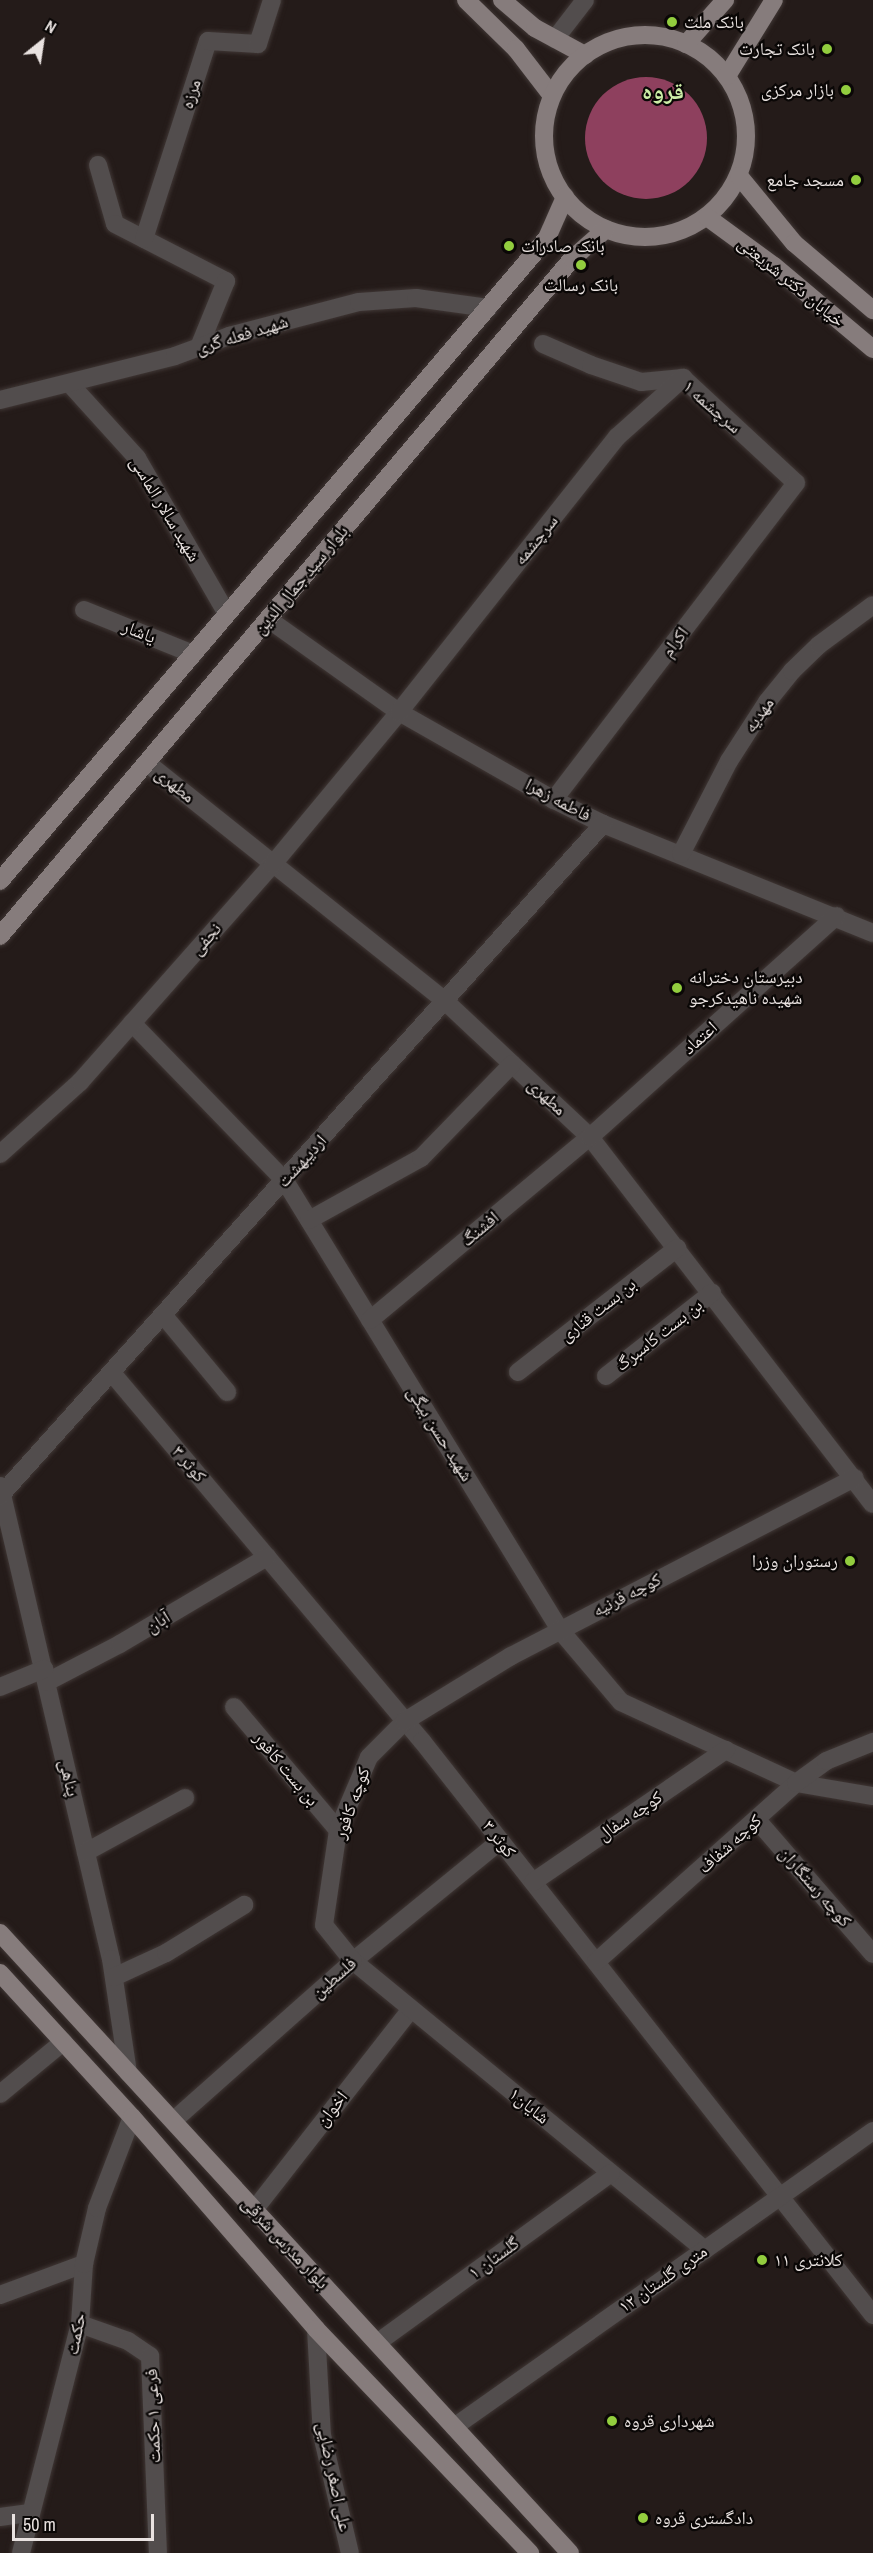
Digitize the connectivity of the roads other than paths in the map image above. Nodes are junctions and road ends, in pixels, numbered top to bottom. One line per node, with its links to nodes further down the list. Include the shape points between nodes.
1 (272, 0): 17 (street, مرزه, via 258,44 208,41)
2 (466, 0): 11 (main road, via 516,49)
3 (501, 0): 7 (main road)
4 (585, 0): 7 (street)
5 (725, 0): 8 (main road)
6 (774, 0): 10 (main road)
7 (555, 39): 9 (main road)
8 (686, 44): 9 (main road, via 666,37 624,37); 10 (main road, via 708,57)
9 (585, 55): 11 (main road, via 566,73)
10 (727, 76): 13 (main road, via 740,99 746,124 746,151)
11 (552, 96): 14 (main road, via 545,127 546,159)
12 (98, 165): 17 (street, via 115,224)
13 (739, 176): 15 (main road); 19 (main road, via 794,243)
14 (565, 197): 16 (main road, via 583,216); 18 (main road, بلوار سید جمال الدین, via 547,238)
15 (707, 217): 16 (main road, via 684,230 658,237); 22 (main road, خیابان دکتر شریعتی, via 774,266)
16 (606, 229): 30 (main road, بلوار سید جمال الدین, via 572,259)
17 (144, 239): 21 (street, via 226,281)
18 (488, 308): 21 (street, شهید فعله گری, via 416,298 359,302); 29 (main road, بلوار سید جمال الدین)
19 (873, 310)
20 (543, 344): 23 (street, سرچشمه ۱, via 641,381)
21 (199, 347): 24 (street, شهید فعله گری)
22 (873, 349)
23 (683, 378): 26 (street, سرچشمه ۱); 32 (street, سرچشمه, via 617,437)
24 (70, 384): 25 (street, شهید فعله گری); 29 (street, شهید سالار الماسی, via 137,458)
25 (0, 400)
26 (796, 483): 34 (street, اکرام)
27 (873, 605): 36 (street, مهدیه, via 819,645 767,702 729,761)
28 (84, 610): 31 (street, یاشار)
29 (227, 614): 31 (main road, بلوار سید جمال الدین)
30 (268, 619): 32 (street, فاطمه زهرا); 33 (main road, بلوار سید جمال الدین)
31 (193, 654): 38 (main road, بلوار سید جمال الدین)
32 (399, 712): 34 (street, فاطمه زهرا); 37 (street, نجفی)
33 (147, 763): 37 (street, مطهری); 41 (main road, بلوار سید جمال الدین)
34 (554, 800): 35 (street, فاطمه زهرا)
35 (603, 824): 36 (street, فاطمه زهرا); 42 (street, اردیبهشت)
36 (681, 854): 39 (street, فاطمه زهرا)
37 (273, 864): 42 (street, مطهری); 43 (street, نجفی)
38 (0, 881)
39 (836, 916): 40 (street, فاطمه زهرا); 45 (street, اعتماد)
40 (873, 933)
41 (1, 934)
42 (445, 1001): 44 (street, مطهری); 47 (street, اردیبهشت)
43 (132, 1023): 46 (street, نجفی, via 80,1082); 47 (street, شهید حسن بیگی)
44 (512, 1064): 45 (street, مطهری); 48 (street, via 421,1158)
45 (590, 1137): 49 (street, مطهری); 52 (street, افشنگ)
46 (0, 1154)
47 (285, 1181): 48 (street, شهید حسن بیگی); 51 (street, اردیبهشت)
48 (309, 1220): 52 (street, شهید حسن بیگی)
49 (677, 1248): 50 (street, مطهری); 53 (street, بن بست قناری)
50 (712, 1293): 55 (street, بن بست کاسبرگ); 57 (street, مطهری)
51 (164, 1316): 54 (street, اردیبهشت); 56 (street)
52 (370, 1320): 61 (street, شهید حسن بیگی)
53 (518, 1372)
54 (112, 1373): 58 (street, اردیبهشت); 60 (street, کوثر ۳)
55 (606, 1376)
56 (227, 1392)
57 (855, 1478): 59 (street, مطهری); 61 (street, کوچه قرنیه)
58 (1, 1492): 62 (street, پناهی)
59 (873, 1504)
60 (267, 1557): 62 (street, آبان, via 120,1644); 65 (street, کوثر ۳)
61 (560, 1630): 65 (street, کوچه قرنیه); 67 (street, شهید حسن بیگی, via 621,1702)
62 (45, 1675): 63 (street, آبان); 74 (street, پناهی)
63 (0, 1687)
64 (234, 1707): 72 (street, بن بست کافور)
65 (405, 1721): 72 (street, کوچه کافور, via 369,1757); 73 (street, کوثر ۳)
66 (873, 1742): 68 (street, کوچه شفاف, via 826,1761)
67 (726, 1750): 68 (street, شهید حسن بیگی); 75 (street, کوچه سفال)
68 (796, 1782): 69 (street, شهید حسن بیگی); 71 (street, کوچه شفاف)
69 (873, 1796)
70 (184, 1798): 74 (street)
71 (757, 1820): 78 (street, کوچه رستگاران); 80 (street, کوچه شفاف)
72 (338, 1830): 79 (street, کوچه کافور, via 324,1925)
73 (500, 1841): 75 (street, کوثر ۳); 79 (street, فلسطین)
74 (86, 1852): 82 (street, پناهی)
75 (533, 1882): 80 (street, کوثر ۳)
76 (244, 1905): 82 (street, via 166,1953)
77 (0, 1933): 85 (main road, بلوار مدرس شرقی)
78 (873, 1954)
79 (353, 1961): 83 (street, شایان۱); 88 (street, فلسطین)
80 (596, 1962): 91 (street, کوثر ۳)
81 (0, 1973): 84 (main road, بلوار مدرس شرقی)
82 (114, 1977): 85 (street, پناهی)
83 (411, 2009): 90 (street, شایان۱); 92 (street, اخوان)
84 (63, 2042): 86 (street); 87 (main road, بلوار مدرس شرقی)
85 (128, 2073): 88 (main road, بلوار مدرس شرقی)
86 (0, 2094)
87 (132, 2117): 94 (street, حکمت, via 97,2208); 98 (main road, بلوار مدرس شرقی)
88 (173, 2121): 92 (main road, بلوار مدرس شرقی)
89 (873, 2131): 91 (street, ۱۲ متری گلستان)
90 (611, 2173): 93 (street, شایان۱); 99 (street, گلستان ۱)
91 (780, 2197): 93 (street, ۱۲ متری گلستان); 96 (street, کوثر ۳)
92 (254, 2210): 99 (main road, بلوار مدرس شرقی)
93 (705, 2250): 100 (street, ۱۲ متری گلستان)
94 (84, 2264): 95 (street); 97 (street, حکمت)
95 (0, 2295)
96 (873, 2314)
97 (81, 2324): 101 (street, حکمت); 104 (street, فرعی ۱ حکمت, via 128,2341 150,2356)
98 (316, 2329): 105 (street, علی اصغر رضایی, via 322,2435); 106 (main road, بلوار مدرس شرقی)
99 (377, 2343): 100 (main road, بلوار مدرس شرقی)
100 (454, 2427): 107 (main road, بلوار مدرس شرقی)
101 (30, 2513): 102 (street); 103 (street, حکمت)
102 (0, 2517)
103 (21, 2553)
104 (158, 2553)
105 (350, 2553)
106 (530, 2553)
107 (570, 2553)

